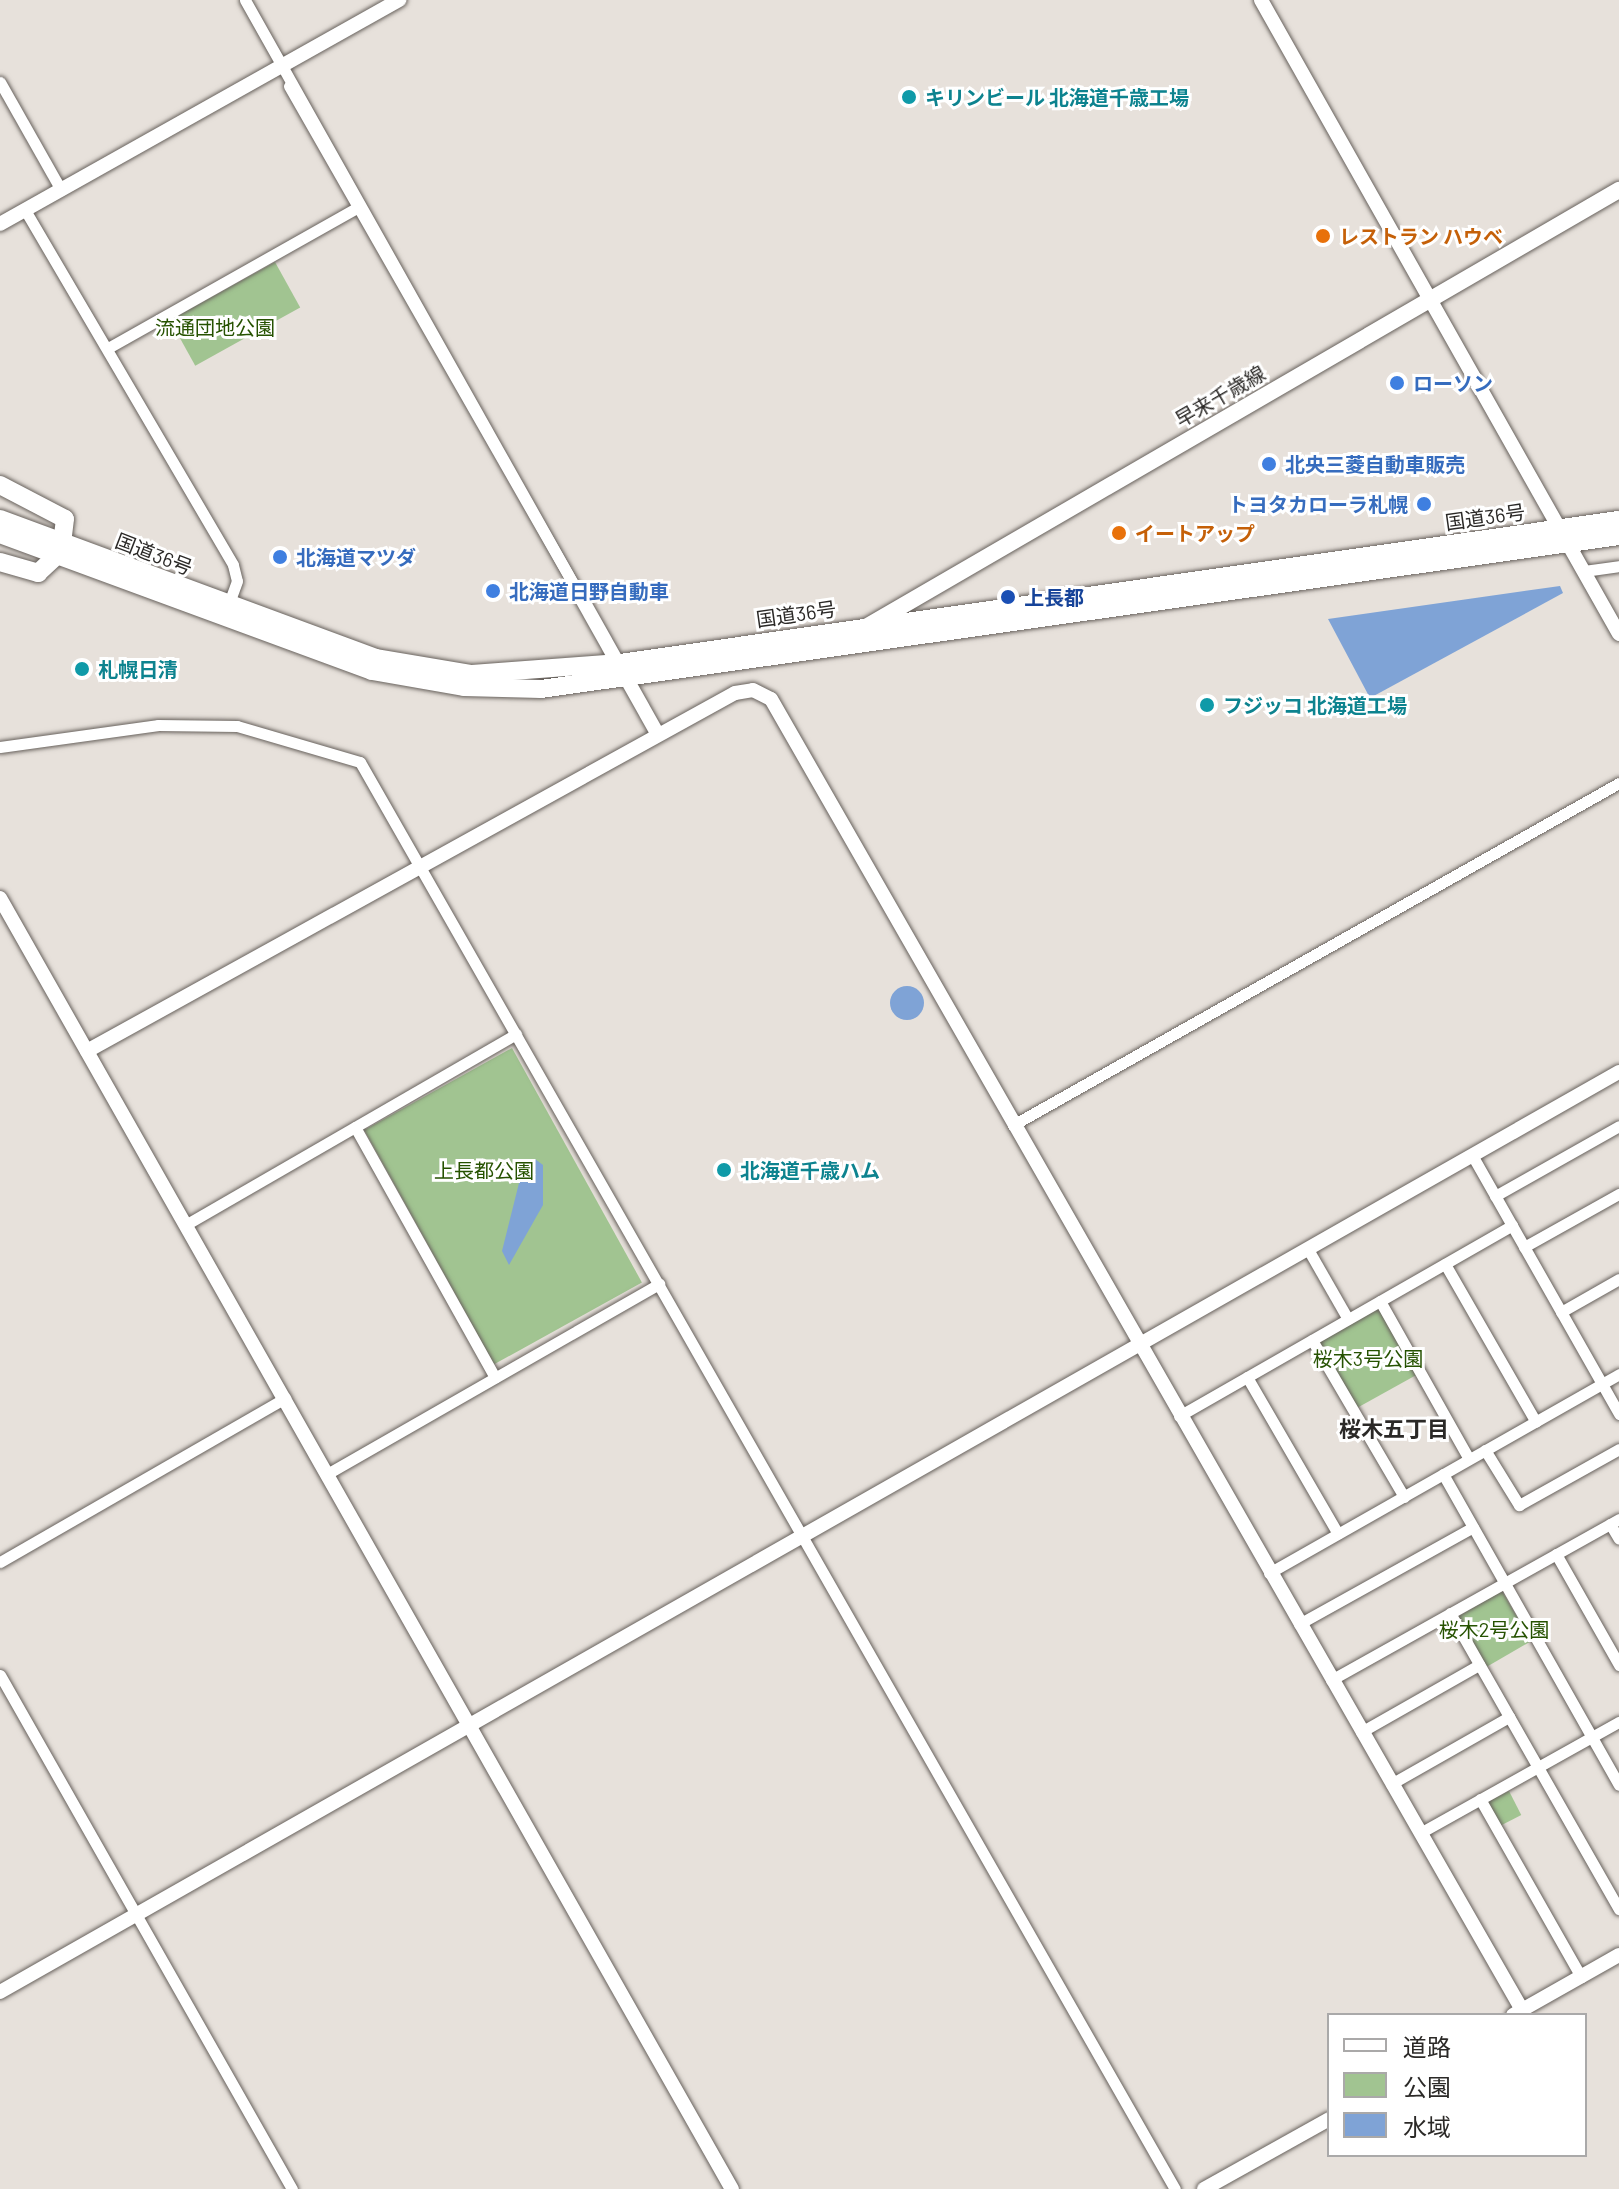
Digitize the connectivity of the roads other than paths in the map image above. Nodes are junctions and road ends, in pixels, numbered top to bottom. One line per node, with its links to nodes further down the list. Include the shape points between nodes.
1 (245, 0): 4 (street)
2 (399, 0): 4 (street)
3 (1261, 0): 11 (street)
4 (282, 67): 6 (street); 8 (street)
5 (0, 82): 6 (street)
6 (61, 190): 9 (street)
7 (1619, 190): 11 (main road, 早来千歳線)
8 (358, 207): 12 (street); 23 (street)
9 (25, 210): 10 (street); 12 (street)
10 (0, 224)
11 (1430, 299): 17 (street); 25 (main road, 早来千歳線)
12 (108, 348): 24 (street, via 233,565 237,581)
13 (0, 485): 19 (highway, via 65,519)
14 (0, 519): 19 (highway, 国道36号)
15 (1619, 520): 17 (highway, 国道36号)
16 (0, 534): 19 (highway, 国道36号)
17 (1564, 536): 18 (highway, 国道36号); 22 (street); 25 (highway, 国道36号); 27 (highway, 国道36号)
18 (1619, 536)
19 (59, 549): 20 (highway, via 38,573); 24 (highway, 国道36号)
20 (0, 562)
21 (1619, 566): 22 (street)
22 (1584, 571): 26 (street)
23 (579, 594): 28 (street)
24 (226, 611): 28 (highway, 国道36号, via 372,671 464,687 541,689)
25 (866, 627): 27 (main road, 早来千歳線); 28 (highway, 国道36号)
26 (1619, 634)
27 (847, 645): 28 (highway, 国道36号)
28 (624, 671): 29 (street)
29 (657, 733): 32 (street); 37 (street, via 735,693 753,690 771,699)
30 (0, 747): 32 (street, via 158,725 237,726 294,739 360,762)
31 (1619, 783): 37 (street)
32 (421, 865): 34 (street); 35 (street)
33 (0, 898): 35 (street)
34 (516, 1034): 39 (street); 49 (street)
35 (87, 1051): 43 (street)
36 (1619, 1072): 40 (street)
37 (1013, 1125): 54 (street)
38 (1619, 1126): 42 (street)
39 (355, 1127): 43 (street); 57 (street)
40 (1472, 1155): 42 (street); 46 (street)
41 (1619, 1194): 45 (street)
42 (1495, 1196): 44 (street)
43 (187, 1224): 59 (street)
44 (1512, 1225): 45 (street); 47 (street)
45 (1524, 1247): 51 (street)
46 (1309, 1251): 52 (street); 54 (street)
47 (1445, 1264): 50 (street); 62 (street)
48 (1619, 1279): 51 (street)
49 (659, 1284): 57 (street); 72 (street)
50 (1380, 1301): 52 (street); 65 (street)
51 (1561, 1312): 58 (street)
52 (1348, 1319): 53 (street)
53 (1312, 1340): 56 (street); 68 (street)
54 (1140, 1349): 61 (street); 72 (street)
55 (1619, 1374): 58 (street)
56 (1247, 1377): 61 (street); 71 (street)
57 (495, 1378): 66 (street)
58 (1602, 1384): 60 (street); 62 (street)
59 (285, 1398): 66 (street); 75 (street)
60 (1619, 1414)
61 (1179, 1416): 76 (street)
62 (1536, 1422): 64 (street)
63 (1619, 1449): 64 (street, via 1519,1505)
64 (1485, 1450): 65 (street)
65 (1469, 1459): 67 (street)
66 (327, 1474): 86 (street)
67 (1443, 1474): 68 (street); 70 (street)
68 (1404, 1497): 71 (street)
69 (1615, 1521): 73 (street); 74 (street)
70 (1473, 1527): 77 (street); 79 (street)
71 (1338, 1534): 76 (street)
72 (806, 1539): 86 (street); 103 (street)
73 (1619, 1539)
74 (1556, 1554): 77 (street); 81 (street)
75 (0, 1562)
76 (1269, 1573): 79 (street)
77 (1504, 1582): 78 (street); 88 (street)
78 (1450, 1613): 80 (street); 83 (street)
79 (1299, 1624): 83 (street)
80 (1479, 1665): 84 (street); 87 (street)
81 (1619, 1665)
82 (0, 1675): 95 (street)
83 (1331, 1680): 87 (street)
84 (1509, 1717): 89 (street); 90 (street)
85 (1619, 1722): 88 (street)
86 (468, 1726): 95 (street); 102 (street)
87 (1361, 1732): 90 (street)
88 (1592, 1737): 89 (street); 91 (street)
89 (1538, 1767): 92 (street); 94 (street)
90 (1391, 1784): 93 (street)
91 (1619, 1785)
92 (1480, 1799): 93 (street); 97 (street)
93 (1420, 1833): 99 (street)
94 (1619, 1909)
95 (136, 1914): 98 (street); 101 (street)
96 (1619, 1955): 97 (street)
97 (1581, 1977): 99 (street)
98 (0, 1992)
99 (1518, 2012)
100 (1327, 2120): 104 (street)
101 (292, 2189)
102 (732, 2189)
103 (1175, 2189)
104 (1204, 2189)

